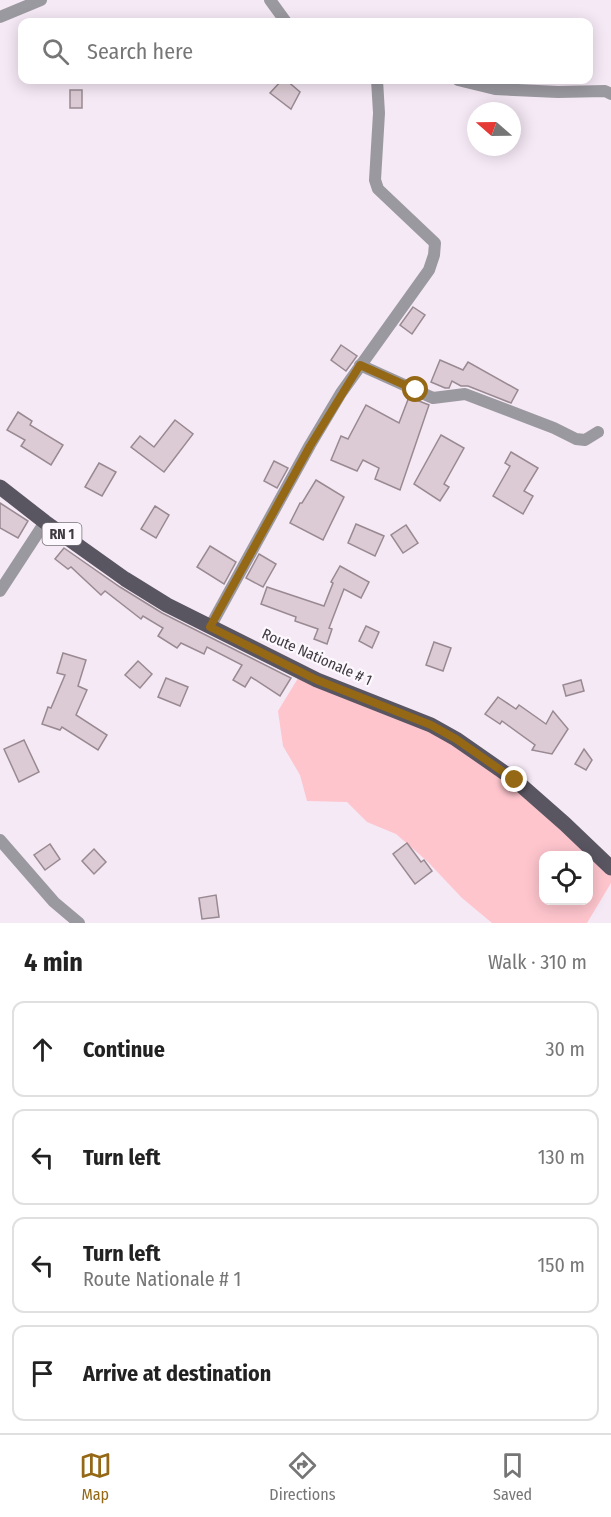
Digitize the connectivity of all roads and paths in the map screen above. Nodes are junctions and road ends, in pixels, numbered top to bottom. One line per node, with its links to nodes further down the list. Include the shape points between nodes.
1 (42, 0): 3 (street)
2 (270, 0): 4 (street)
3 (0, 17)
4 (283, 18)
5 (377, 84): 8 (street, via 378,189 435,243 429,270)
6 (474, 84): 7 (street, via 495,89)
7 (611, 94)
8 (360, 365): 9 (street, via 433,398 465,394 576,439 585,440); 13 (street, via 310,446)
9 (598, 432)
10 (0, 487): 11 (main road, Route Nationale # 1 / RN 1)
11 (45, 522): 12 (street); 13 (main road, Route Nationale # 1 / RN 1, via 125,579)
12 (0, 591)
13 (210, 627): 15 (main road, Route Nationale # 1 / RN 1, via 317,680 431,725 456,739 515,780)
14 (0, 840): 16 (street, via 54,902)
15 (611, 868)
16 (79, 923)

